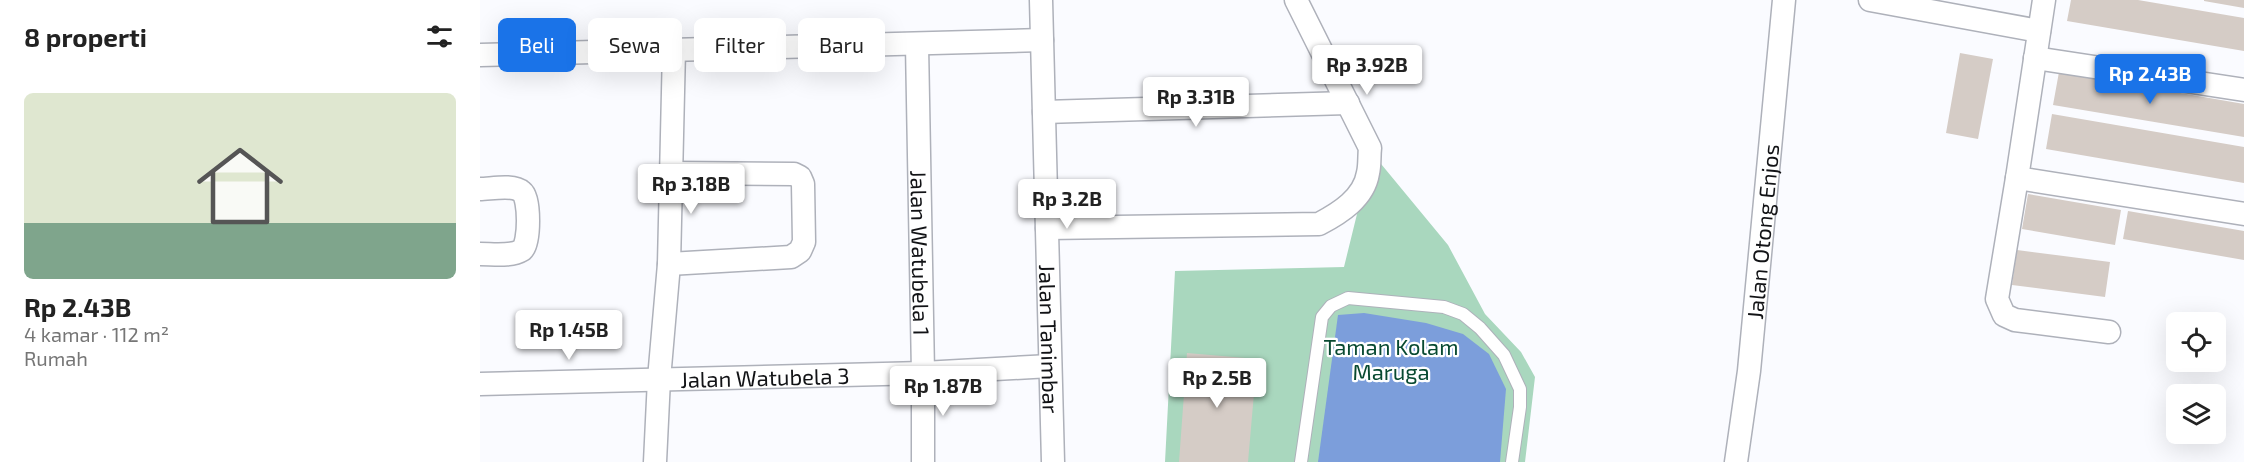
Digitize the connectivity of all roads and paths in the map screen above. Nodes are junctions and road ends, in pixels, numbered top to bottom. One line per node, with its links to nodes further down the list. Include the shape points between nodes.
1 (1041, 0): 7 (street, Jalan Tanimbar)
2 (1296, 0): 15 (street)
3 (1784, 0): 34 (street, Jalan Otong Enjos, via 1749,371)
4 (1870, 0): 6 (street)
5 (2044, 0): 6 (street)
6 (2039, 31): 12 (street)
7 (1042, 40): 8 (street); 16 (street, Jalan Tanimbar)
8 (916, 45): 9 (street); 26 (street, Jalan Watubela 1)
9 (682, 49)
10 (588, 52): 11 (street)
11 (480, 55)
12 (2035, 58): 14 (street); 18 (street)
13 (674, 72): 17 (street)
14 (2244, 90)
15 (1348, 103): 16 (street); 21 (street, via 1370,148 1368,174 1357,196 1341,213 1319,224)
16 (1044, 112): 21 (street, Jalan Tanimbar)
17 (672, 173): 23 (street); 23 (street, via 800,177 804,242 800,252 791,257)
18 (2017, 178): 20 (street); 24 (street, via 1997,299 2004,315 2015,320)
19 (480, 189): 22 (street, via 513,188 522,192 526,199 528,240 523,249 511,254)
20 (2244, 214)
21 (1047, 228): 25 (street, Jalan Tanimbar)
22 (480, 254)
23 (669, 264): 27 (street)
24 (2109, 332)
25 (1050, 366): 26 (street, Jalan Watubela 3); 31 (street, Jalan Tanimbar)
26 (923, 373): 27 (street, Jalan Watubela 3); 30 (street, Jalan Watubela 1)
27 (659, 379): 28 (street, Jalan Watubela 3); 29 (street)
28 (480, 384)
29 (655, 462)
30 (923, 462)
31 (1053, 462)
32 (1301, 462): 33 (lane, via 1322,317 1330,306 1348,298 1444,307 1462,314 1480,328 1504,355 1520,389)
33 (1512, 462)
34 (1736, 462)

